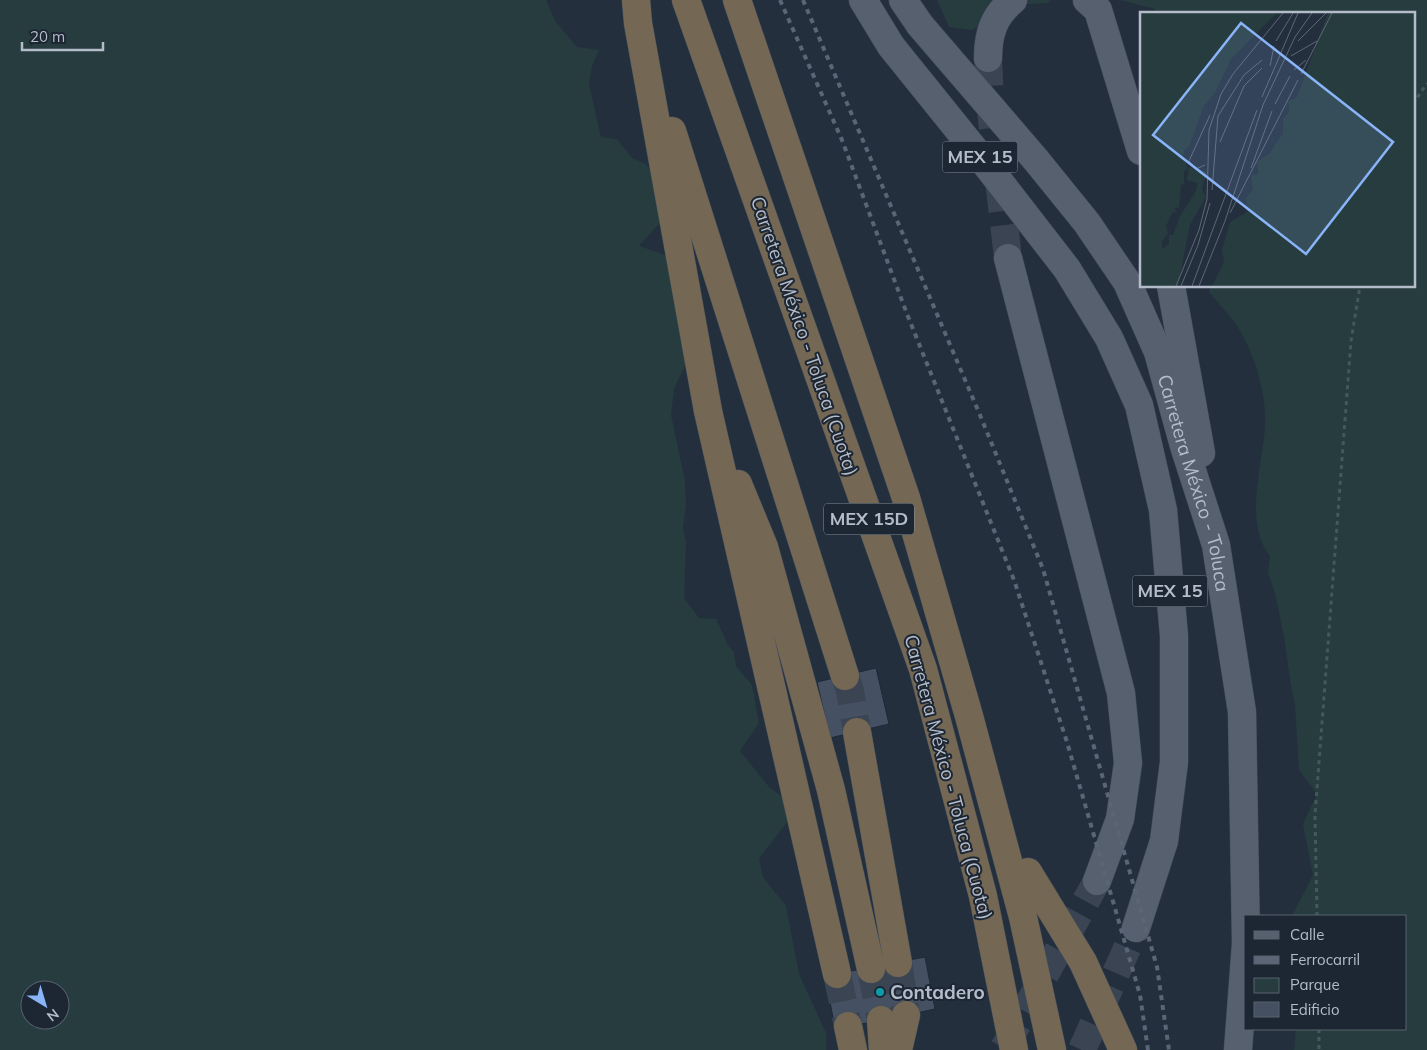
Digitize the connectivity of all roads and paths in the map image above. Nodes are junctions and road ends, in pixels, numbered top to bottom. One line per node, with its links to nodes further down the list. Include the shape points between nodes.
1 (686, 0): 32 (highway, Carretera México - Toluca (Cuota) / MEX 15D, via 923,669 983,896)
2 (737, 0): 18 (highway, Carretera México - Toluca (Cuota) / MEX 15D, via 906,498)
3 (864, 0): 24 (main road, Carretera México - Toluca / MEX 15, bridge, via 891,46 1067,269 1109,338 1139,406 1163,510 1174,636 1174,762 1164,841)
4 (903, 0): 16 (main road, Carretera México - Toluca / MEX 15, bridge, via 1087,222 1127,282 1158,352)
5 (1013, 0): 8 (main road, via 1000,12 992,26)
6 (1087, 0): 11 (main road, via 1098,10)
7 (637, 11): 15 (highway); 17 (highway)
8 (988, 58)
9 (1427, 83): 10 (path)
10 (1414, 102)
11 (1140, 149)
12 (1008, 258): 21 (main road, via 1121,693 1128,763 1120,819)
13 (1171, 288): 16 (main road)
14 (1360, 288): 23 (path, via 1351,341 1315,815)
15 (708, 411): 26 (highway, via 764,547 831,790); 28 (highway)
16 (1216, 545): 22 (main road, Carretera México - Toluca / MEX 15, via 1242,712)
17 (845, 676)
18 (969, 716): 20 (highway); 33 (highway, Carretera México - Toluca (Cuota) / MEX 15D, via 1023,917)
19 (857, 732): 25 (highway)
20 (1028, 872): 34 (highway); 35 (highway, via 1083,962)
21 (1097, 881)
22 (1246, 915)
23 (1317, 915)
24 (1136, 928)
25 (898, 963)
26 (871, 969)
27 (1244, 970): 36 (main road, Carretera México - Toluca / MEX 15)
28 (836, 974)
29 (1319, 1030): 37 (path)
30 (883, 1050): 31 (highway, via 894,1017)
31 (898, 1050)
32 (1014, 1050)
33 (1052, 1050)
34 (1067, 1050)
35 (1122, 1050)
36 (1238, 1050)
37 (1319, 1050)

